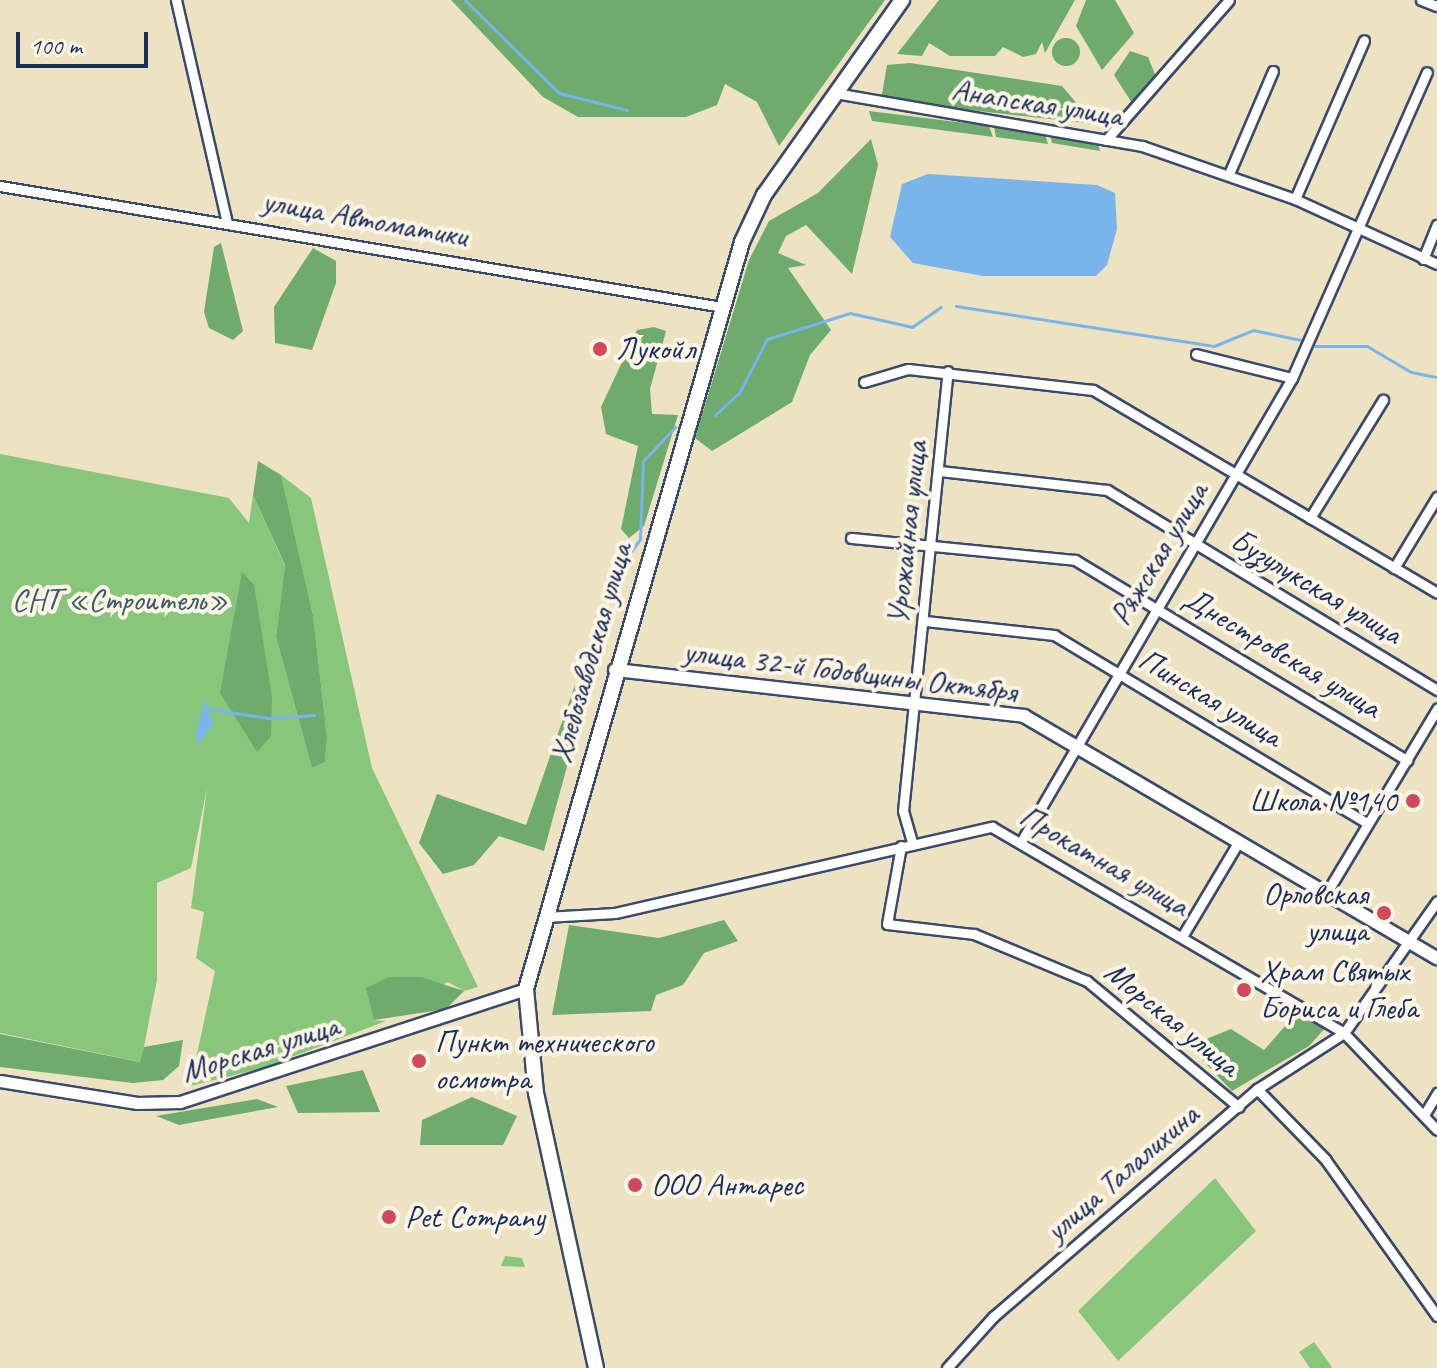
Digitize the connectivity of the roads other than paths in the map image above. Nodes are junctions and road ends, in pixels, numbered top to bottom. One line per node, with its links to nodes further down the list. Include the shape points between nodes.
1 (176, 0): 14 (street)
2 (902, 0): 9 (main road, Хлебозаводская улица)
3 (1229, 0): 10 (street)
4 (1421, 0): 5 (street)
5 (1437, 6)
6 (1364, 40): 13 (street)
7 (1273, 71): 11 (street)
8 (1427, 72): 16 (street)
9 (835, 93): 10 (street, Анапская улица); 19 (main road, Хлебозаводская улица, via 764,195)
10 (1106, 140): 11 (street, Анапская улица)
11 (1229, 174): 13 (street, Анапская улица)
12 (0, 186): 14 (street, улица Автоматики)
13 (1295, 199): 16 (street, Анапская улица)
14 (227, 222): 19 (street, улица Автоматики)
15 (1437, 225): 17 (street)
16 (1357, 230): 17 (street, Анапская улица); 22 (street, Ряжская улица)
17 (1423, 259): 18 (street, Анапская улица)
18 (1437, 264)
19 (722, 307): 36 (main road, Хлебозаводская улица)
20 (1196, 354): 22 (street)
21 (948, 371): 23 (street, via 908,369); 25 (street, Урожайная улица); 26 (street, via 1093,390)
22 (1292, 378): 26 (street, Ряжская улица)
23 (864, 382)
24 (1383, 400): 28 (street)
25 (940, 471): 30 (street, Бузулукская улица, via 1107,490); 31 (street, Урожайная улица)
26 (1236, 475): 28 (street); 30 (street, Ряжская улица)
27 (1437, 497): 32 (street)
28 (1310, 518): 32 (street)
29 (851, 538): 31 (street, Днестровская улица)
30 (1194, 544): 34 (street, Ряжская улица); 38 (street, Бузулукская улица)
31 (931, 545): 34 (street, Днестровская улица, via 1075,560); 35 (street, Урожайная улица)
32 (1394, 568): 33 (street)
33 (1437, 593)
34 (1155, 606): 37 (street, Ряжская улица); 42 (street, Днестровская улица)
35 (925, 621): 37 (street, Пинская улица, via 1054,635); 39 (street, Урожайная улица)
36 (615, 670): 39 (main road, улица 32-й Годовщины Октября); 50 (main road, Хлебозаводская улица)
37 (1119, 673): 41 (street, Ряжская улица); 43 (street, Пинская улица)
38 (1437, 690)
39 (914, 701): 41 (main road, улица 32-й Годовщины Октября, via 1001,709); 45 (street, Урожайная улица, via 903,811)
40 (1437, 709): 42 (street)
41 (1077, 745): 44 (main road, улица 32-й Годовщины Октября); 46 (street, Ряжская улица)
42 (1407, 760): 43 (street)
43 (1368, 824): 48 (street)
44 (1239, 841): 48 (main road, улица 32-й Годовщины Октября); 51 (street)
45 (912, 842): 46 (street, Прокатная улица, via 970,826 992,827); 47 (street, Прокатная улица)
46 (1021, 842): 51 (street, Прокатная улица)
47 (901, 846): 50 (street, Прокатная улица, via 615,913); 59 (street, Морская улица, via 887,924 974,934 1087,981)
48 (1327, 892): 52 (main road, улица 32-й Годовщины Октября)
49 (1437, 901): 52 (street)
50 (545, 917): 54 (main road, Хлебозаводская улица)
51 (1183, 935): 55 (street, Прокатная улица)
52 (1412, 943): 53 (main road, улица 32-й Годовщины Октября); 55 (street)
53 (1437, 958)
54 (526, 989): 56 (street, Морская улица, via 180,1102 137,1103); 63 (main road, Хлебозаводская улица, via 536,1093)
55 (1344, 1033): 57 (street, улица Талалихина); 60 (street, Прокатная улица)
56 (0, 1081)
57 (1257, 1089): 59 (street, улица Талалихина); 62 (street, via 1325,1159)
58 (1437, 1093): 60 (street)
59 (1239, 1107): 64 (street, улица Талалихина, via 993,1317)
60 (1424, 1115): 61 (street, Прокатная улица)
61 (1437, 1130)
62 (1437, 1316)
63 (596, 1368)
64 (947, 1368)

